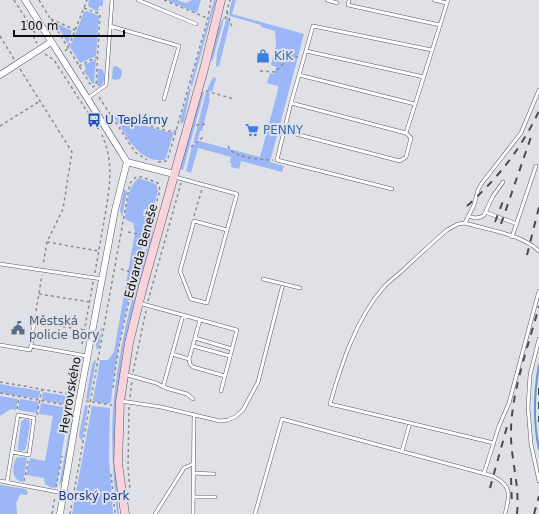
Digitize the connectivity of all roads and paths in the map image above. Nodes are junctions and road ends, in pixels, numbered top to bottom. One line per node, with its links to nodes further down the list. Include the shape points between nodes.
1 (14, 0): 27 (path, via 35,33 34,39)
2 (25, 0): 26 (street)
3 (87, 0): 15 (path)
4 (112, 0): 22 (lane)
5 (138, 0): 19 (lane)
6 (164, 0): 17 (path)
7 (211, 0): 17 (path)
8 (221, 0): 41 (street, Edvarda Beneše)
9 (230, 0): 16 (path)
10 (327, 0): 14 (lane)
11 (349, 0): 21 (lane, via 348,5)
12 (434, 0): 13 (lane)
13 (448, 1): 21 (lane)
14 (337, 3)
15 (84, 8): 24 (path); 31 (path, via 100,14)
16 (227, 12): 20 (path); 23 (path)
17 (208, 18): 40 (path)
18 (51, 19): 24 (path)
19 (196, 24)
20 (223, 24)
21 (440, 25): 29 (lane)
22 (110, 26): 43 (lane, via 106,85); 44 (lane, via 178,46)
23 (232, 27)
24 (75, 30): 30 (path, via 68,48)
25 (0, 37): 33 (path)
26 (51, 42): 27 (street); 30 (street)
27 (41, 49): 33 (street); 78 (path, via 54,60 103,136 110,164 110,186)
28 (306, 50): 29 (lane, via 313,26); 32 (lane); 38 (lane)
29 (432, 50): 38 (lane)
30 (60, 55): 43 (street)
31 (98, 56): 34 (path); 39 (path)
32 (304, 57): 35 (path, via 291,56 276,72); 37 (lane)
33 (17, 64): 36 (street); 46 (path)
34 (79, 66)
35 (260, 71)
36 (0, 75)
37 (299, 75): 47 (lane); 48 (lane)
38 (424, 77): 48 (lane)
39 (96, 86)
40 (189, 86): 41 (path); 53 (path)
41 (198, 89): 45 (path); 63 (street, Edvarda Beneše)
42 (539, 90): 69 (lane, via 521,133 482,183)
43 (88, 98): 61 (street)
44 (164, 99)
45 (234, 99)
46 (40, 101): 52 (path); 77 (path, via 72,152 63,209)
47 (290, 103): 54 (lane); 55 (lane)
48 (415, 104): 55 (lane)
49 (110, 115): 53 (path)
50 (198, 118): 51 (path, via 196,125)
51 (207, 124)
52 (0, 126)
53 (176, 131): 60 (path)
54 (284, 131): 55 (lane, via 400,161 406,157 411,138); 59 (lane)
55 (406, 133)
56 (203, 137): 57 (path, via 191,147)
57 (193, 140)
58 (228, 146): 59 (path, via 232,152 250,158)
59 (277, 160): 67 (lane)
60 (167, 161)
61 (127, 162): 63 (street); 80 (street, Heyrovského)
62 (536, 166): 72 (lane)
63 (177, 177): 66 (lane); 94 (street, Edvarda Beneše); 94 (path)
64 (152, 180): 123 (path, via 136,177 130,183)
65 (503, 182): 68 (lane)
66 (203, 185): 70 (path); 73 (lane, via 236,194)
67 (392, 189)
68 (485, 212): 69 (lane, via 480,217); 72 (lane)
69 (468, 216): 71 (lane)
70 (194, 221): 73 (lane); 73 (lane, via 180,272 191,298 207,303)
71 (464, 223): 76 (lane); 129 (lane, via 447,230 384,287 358,326 330,404)
72 (517, 224): 76 (lane)
73 (227, 230)
74 (128, 232): 75 (path)
75 (147, 236)
76 (512, 237): 79 (lane, via 530,243)
77 (47, 242): 78 (path); 83 (path)
78 (99, 251): 80 (path); 85 (path)
79 (539, 251)
80 (107, 252): 86 (street, Heyrovského)
81 (0, 264): 83 (lane)
82 (121, 269): 84 (path)
83 (43, 270): 85 (lane); 91 (path)
84 (137, 274)
85 (94, 278): 86 (lane); 92 (path)
86 (102, 279): 93 (street, Heyrovského)
87 (263, 279): 88 (lane)
88 (282, 284): 89 (lane); 127 (lane, via 258,382 243,410 235,417 220,421)
89 (300, 288)
90 (539, 291): 130 (lane, via 509,403)
91 (39, 294): 92 (path); 97 (path)
92 (90, 302): 93 (path); 98 (path)
93 (98, 303): 99 (street, Heyrovského)
94 (143, 304): 95 (lane); 111 (path); 111 (street, Edvarda Beneše, via 130,343)
95 (183, 315): 96 (lane); 106 (lane)
96 (200, 320): 100 (lane); 105 (lane, via 237,330)
97 (34, 322): 98 (path); 103 (lane)
98 (85, 330): 99 (path); 107 (path)
99 (93, 331): 108 (street, Heyrovského)
100 (195, 338): 104 (lane); 105 (lane)
101 (539, 339): 139 (lane, via 530,375 528,407 531,444)
102 (0, 345): 103 (lane, via 30,350)
103 (31, 346): 107 (lane)
104 (193, 346): 109 (lane); 110 (lane)
105 (232, 349): 109 (lane)
106 (172, 354): 110 (lane); 114 (lane)
107 (80, 355): 108 (lane)
108 (88, 356): 121 (street, Heyrovského)
109 (230, 356): 112 (lane)
110 (189, 359): 112 (lane, via 194,367)
111 (128, 375): 114 (lane); 122 (street, Edvarda Beneše); 124 (path)
112 (225, 376): 116 (lane)
113 (0, 382): 115 (path)
114 (163, 386): 119 (lane)
115 (42, 389): 120 (path); 121 (path)
116 (221, 391)
117 (0, 393): 118 (path)
118 (19, 397): 120 (path); 126 (path)
119 (194, 399)
120 (40, 400): 121 (path); 128 (path, via 38,414)
121 (80, 401): 123 (path); 143 (street, Heyrovského)
122 (120, 401): 124 (lane); 150 (street, Edvarda Beneše, via 118,463)
123 (90, 402): 125 (path); 149 (path)
124 (129, 402): 127 (lane); 146 (path, via 128,468)
125 (112, 405)
126 (18, 415): 128 (lane); 132 (lane)
127 (194, 415): 134 (lane)
128 (34, 418): 133 (lane)
129 (410, 423): 130 (lane); 131 (lane)
130 (494, 443): 136 (lane)
131 (402, 451): 136 (lane); 153 (lane, via 282,419)
132 (12, 452): 133 (lane); 140 (lane)
133 (29, 455): 141 (path)
134 (194, 464): 135 (lane); 151 (lane, via 184,468)
135 (194, 473): 137 (lane); 145 (lane)
136 (484, 473): 154 (lane, via 502,481 508,488 509,500)
137 (214, 474)
138 (0, 480): 140 (lane)
139 (539, 481)
140 (7, 482): 141 (lane)
141 (23, 485): 142 (lane)
142 (56, 492): 143 (lane); 147 (path)
143 (64, 494): 148 (street, Heyrovského)
144 (215, 496): 145 (lane)
145 (193, 497): 152 (lane)
146 (131, 498)
147 (52, 514)
148 (60, 514)
149 (70, 514)
150 (125, 514)
151 (156, 514)
152 (193, 514)
153 (255, 514)
154 (505, 514)

